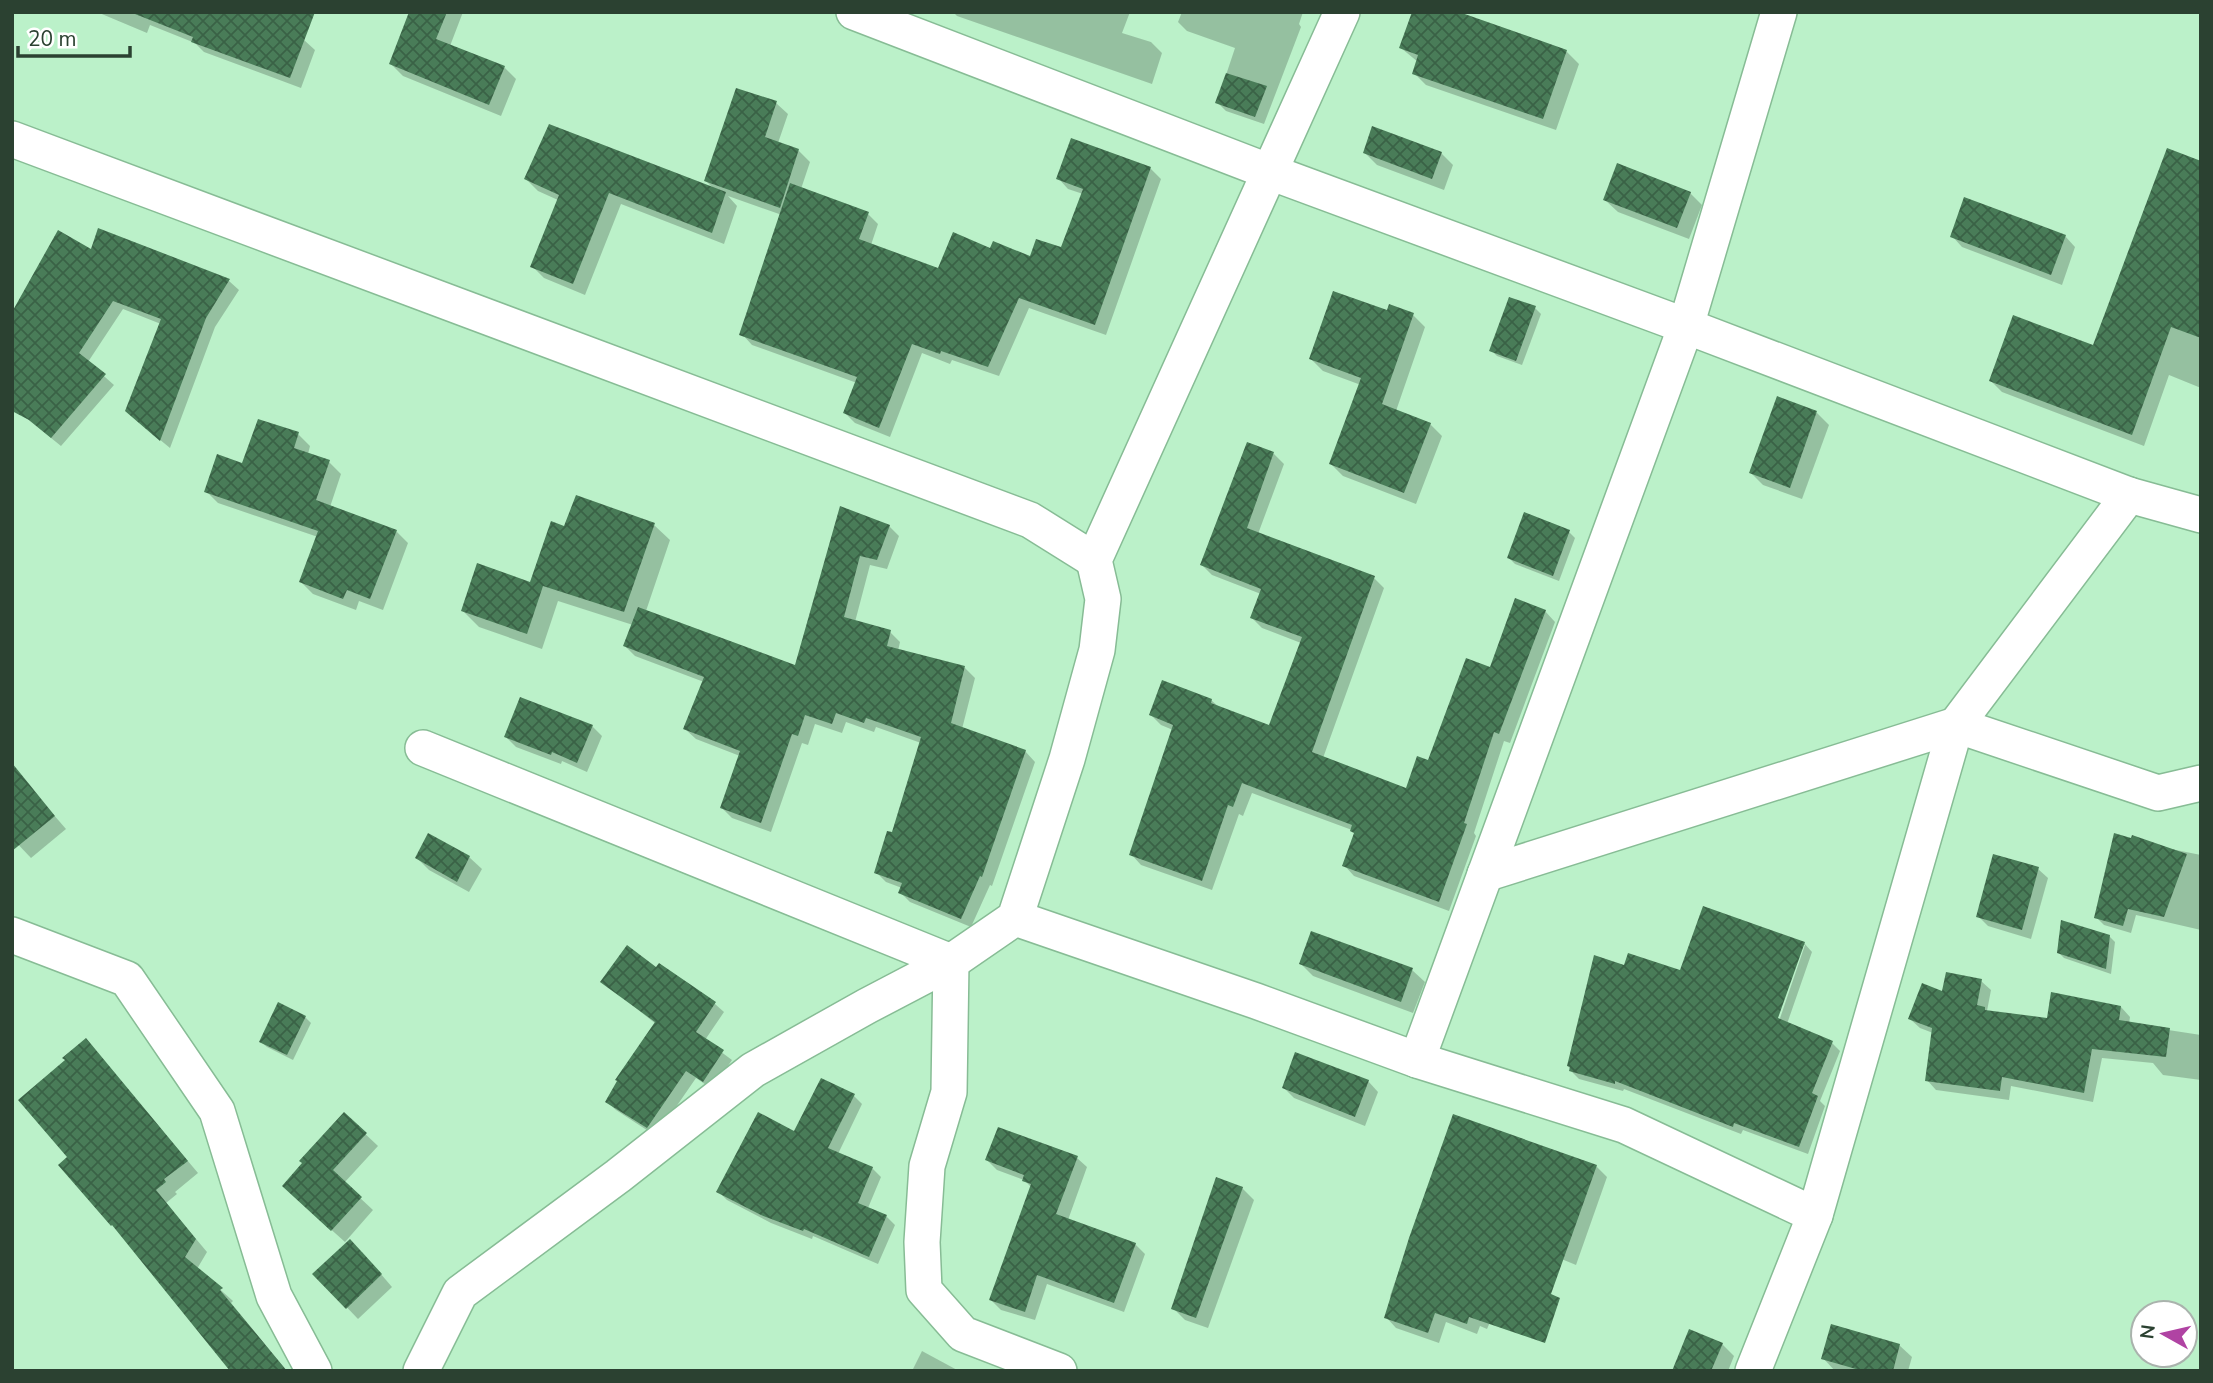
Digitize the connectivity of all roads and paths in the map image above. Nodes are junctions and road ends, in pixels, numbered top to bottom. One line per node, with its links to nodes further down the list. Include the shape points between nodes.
1 (1342, 12): 5 (street)
2 (1779, 12): 6 (street)
3 (871, 15): 5 (street)
4 (12, 139): 9 (street, via 1030,520)
5 (1270, 172): 6 (street); 9 (street)
6 (1686, 326): 7 (street); 13 (street)
7 (2129, 495): 8 (street); 10 (street)
8 (2201, 515)
9 (1094, 560): 14 (street, via 1103,599 1097,650 1068,759)
10 (1956, 725): 12 (street, via 2158,793); 13 (street); 18 (street)
11 (423, 748): 16 (street)
12 (2201, 783)
13 (1485, 874): 17 (street)
14 (1015, 918): 16 (street); 17 (street)
15 (12, 935): 19 (street, via 127,979 217,1111 274,1296)
16 (951, 962): 20 (street, via 753,1070 460,1293); 21 (street, via 949,1092 927,1166 923,1290 963,1334)
17 (1417, 1060): 18 (street, via 1624,1125)
18 (1815, 1215): 22 (street)
19 (314, 1371)
20 (421, 1371)
21 (1059, 1371)
22 (1753, 1371)

